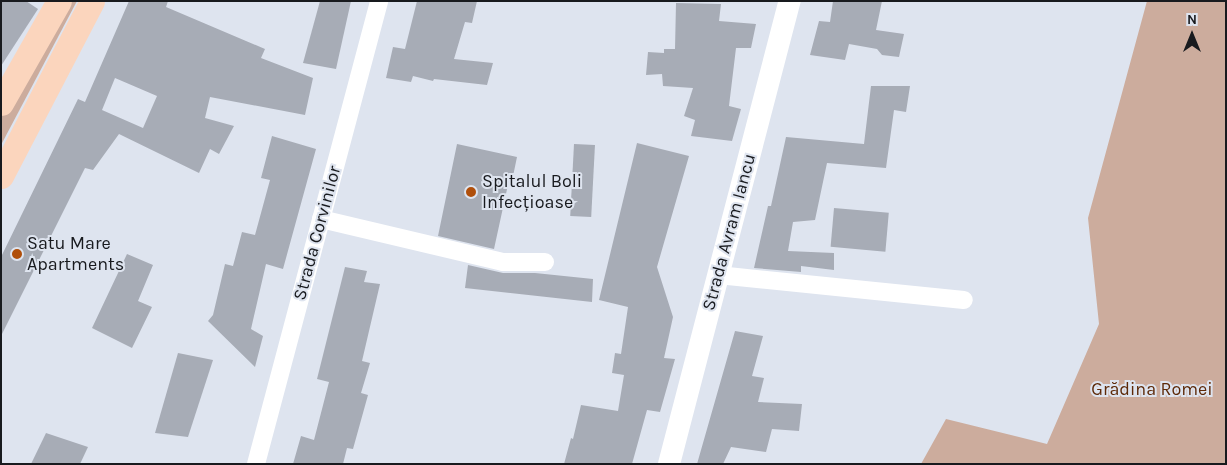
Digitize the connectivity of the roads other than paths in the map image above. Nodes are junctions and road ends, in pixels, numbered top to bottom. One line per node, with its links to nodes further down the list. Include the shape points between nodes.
1 (92, 1): 6 (main road)
2 (379, 1): 7 (street, Strada Corvinilor)
3 (790, 1): 9 (street, Strada Avram Iancu)
4 (52, 3): 5 (main road)
5 (1, 103)
6 (1, 176)
7 (321, 219): 8 (street, via 503,262); 11 (street, Strada Corvinilor)
8 (544, 262)
9 (718, 275): 10 (street); 12 (street, Strada Avram Iancu)
10 (964, 300)
11 (256, 464)
12 (669, 464)

